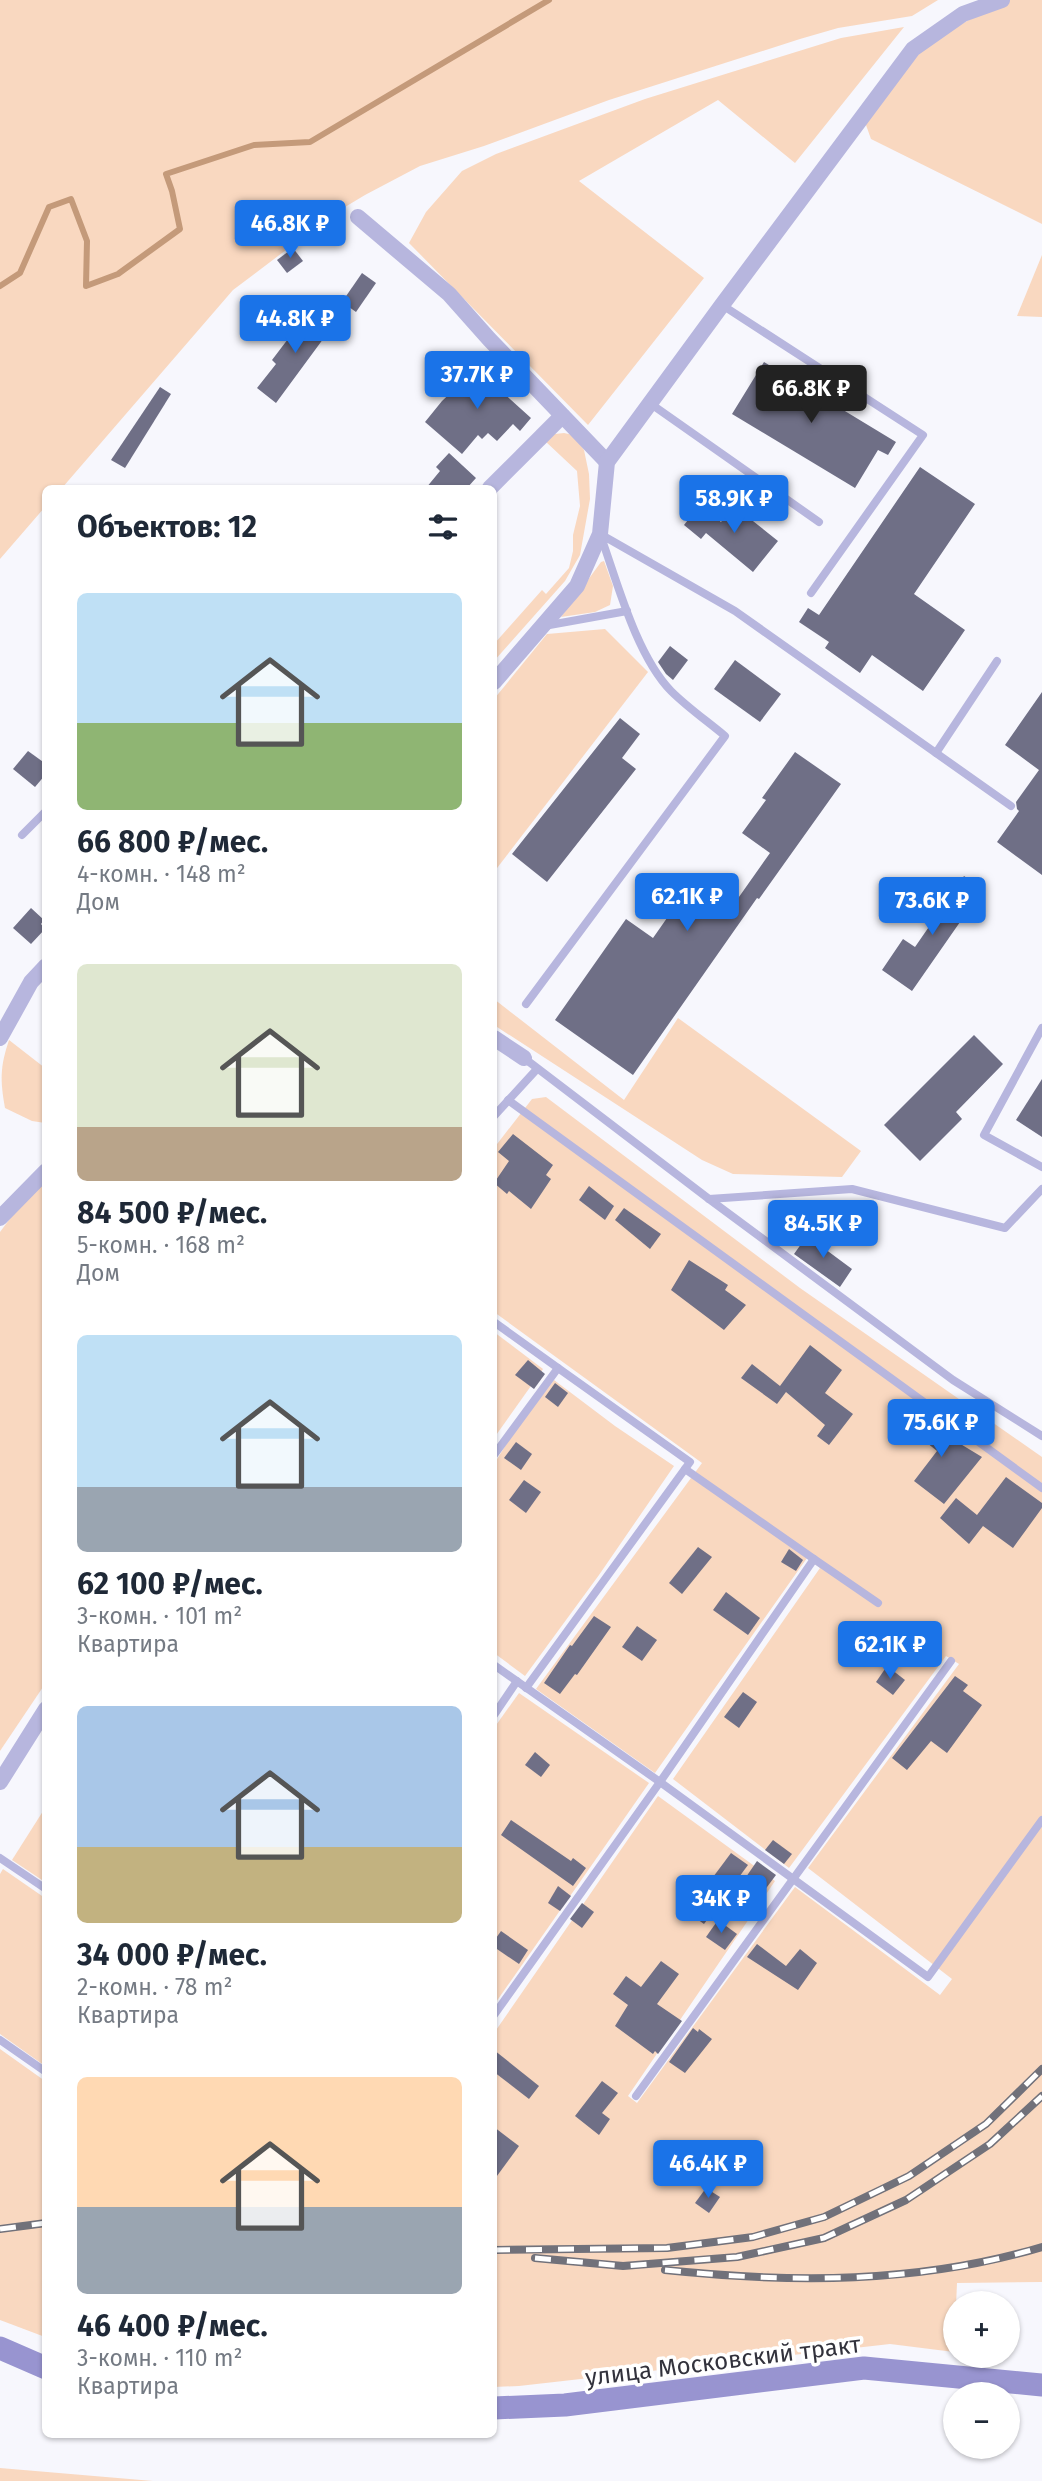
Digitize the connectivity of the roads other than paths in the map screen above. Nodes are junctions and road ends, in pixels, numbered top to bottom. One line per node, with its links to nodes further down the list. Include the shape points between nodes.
1 (1002, 0): 3 (street, via 963,14 913,49)
2 (358, 217): 5 (street, via 449,294)
3 (722, 304): 4 (street); 10 (lane, via 923,435)
4 (651, 404): 6 (street); 8 (lane)
5 (562, 416): 6 (street); 7 (street)
6 (607, 462): 9 (street)
7 (493, 485)
8 (819, 522)
9 (600, 534): 11 (lane); 12 (street, via 577,586); 15 (lane, via 735,611)
10 (811, 593)
11 (628, 611): 12 (lane); 20 (lane, via 652,666 671,691 725,736)
12 (542, 626): 14 (street)
13 (997, 661): 15 (lane)
14 (497, 678)
15 (936, 753): 16 (lane)
16 (1011, 806)
17 (42, 815): 18 (lane)
18 (22, 835)
19 (42, 970): 22 (street)
20 (526, 1004)
21 (1042, 1028): 28 (lane, via 984,1135)
22 (0, 1038)
23 (497, 1040): 24 (street)
24 (524, 1058): 25 (lane)
25 (537, 1069): 26 (lane); 31 (lane)
26 (508, 1100): 27 (lane); 38 (lane)
27 (497, 1113)
28 (1042, 1167)
29 (42, 1175): 32 (street)
30 (1042, 1189): 31 (lane, via 1005,1228 852,1189)
31 (709, 1199): 35 (lane, via 953,1380)
32 (0, 1218)
33 (497, 1324): 34 (lane)
34 (558, 1368): 36 (lane); 37 (lane, via 690,1462)
35 (1042, 1436)
36 (497, 1451)
37 (685, 1469): 39 (lane); 44 (lane)
38 (1042, 1488)
39 (814, 1559): 40 (lane); 48 (lane)
40 (878, 1603)
41 (951, 1661): 51 (lane)
42 (497, 1667): 43 (lane)
43 (517, 1681): 44 (lane); 45 (lane)
44 (526, 1688): 48 (lane)
45 (497, 1711)
46 (42, 1715): 47 (street)
47 (0, 1782)
48 (660, 1782): 51 (lane); 53 (lane)
49 (1042, 1820): 51 (lane, via 928,1977)
50 (1, 1859): 52 (lane)
51 (793, 1878): 56 (lane)
52 (42, 1886)
53 (497, 2011)
54 (0, 2040): 55 (lane)
55 (42, 2069)
56 (636, 2096)
57 (0, 2348): 58 (street)
58 (42, 2366)
59 (1042, 2385): 60 (street, улица Московский тракт, via 863,2368 565,2405)
60 (497, 2408)

